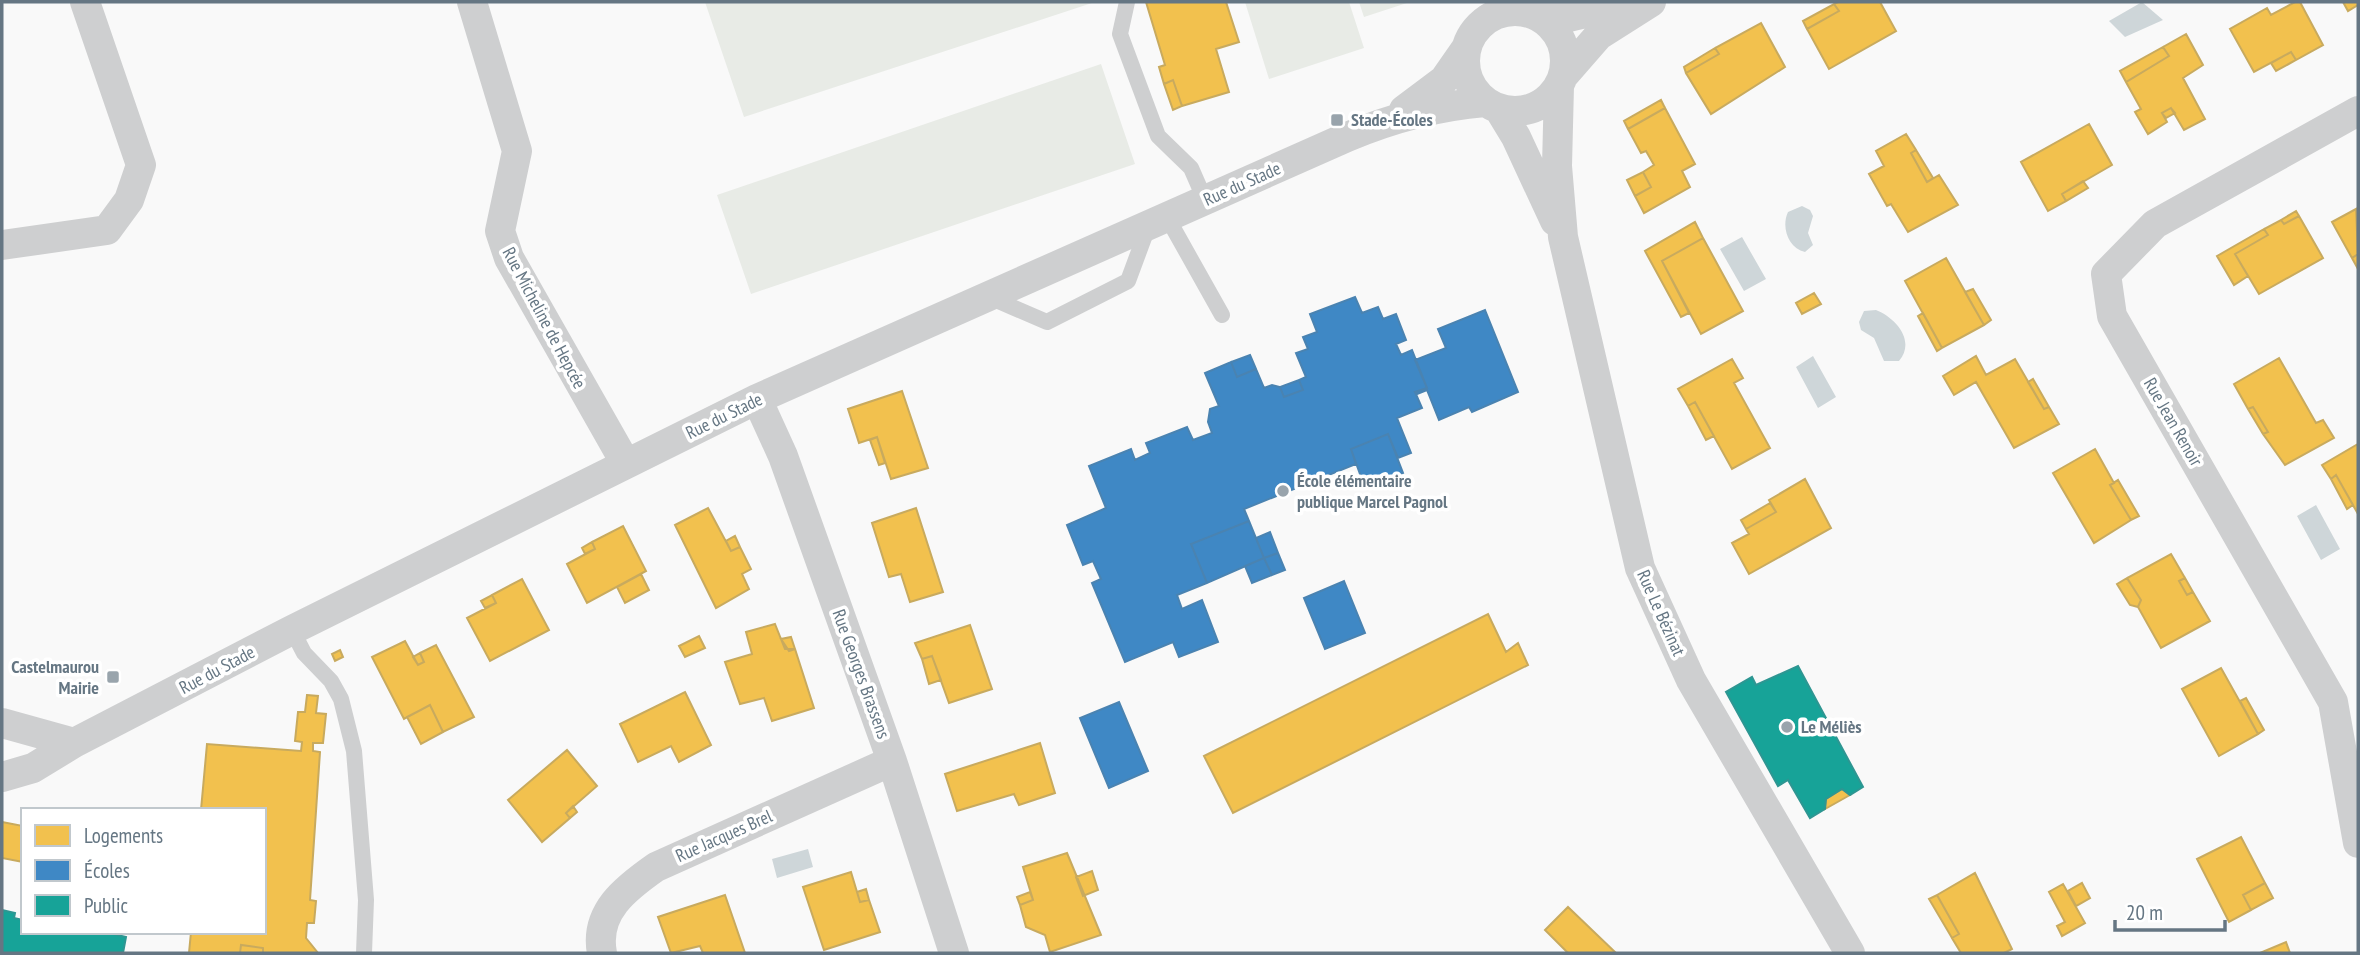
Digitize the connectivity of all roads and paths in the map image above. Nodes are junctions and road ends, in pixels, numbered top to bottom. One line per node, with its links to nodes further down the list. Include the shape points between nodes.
1 (85, 2): 15 (street, via 141,165 130,200 107,230)
2 (472, 2): 19 (street, Rue Micheline de Hepcée, via 517,151 500,230 509,258)
3 (1127, 2): 12 (lane, via 1120,34 1158,136 1191,168)
4 (1634, 2): 6 (street, via 1565,18)
5 (1651, 2): 8 (street, via 1599,34)
6 (1530, 10): 7 (street, via 1507,11); 8 (street, via 1562,41 1566,58)
7 (1477, 25): 9 (street, via 1466,74 1473,89); 11 (street, Rue du Stade, via 1444,80)
8 (1562, 80): 9 (street, via 1546,102 1532,109 1515,112); 14 (street, Rue Le Bézinat, via 1557,166)
9 (1492, 106): 11 (street, Rue du Stade, via 1441,107); 14 (street, Rue Le Bézinat, via 1516,137)
10 (2358, 111): 25 (street, Rue Jean Renoir, via 2155,225 2106,274 2112,316 2333,702)
11 (1389, 120): 12 (street, Rue du Stade)
12 (1205, 200): 13 (street, Rue du Stade)
13 (1158, 220): 16 (street, Rue du Stade); 16 (lane, via 1128,281 1047,323); 17 (lane)
14 (1563, 237): 29 (street, Rue Le Bézinat, via 1640,568 1691,680)
15 (2, 245)
16 (988, 296): 18 (street, Rue du Stade)
17 (1222, 315)
18 (757, 399): 19 (street, Rue du Stade); 23 (street, Rue Georges Brassens, via 783,456)
19 (626, 464): 20 (street, Rue du Stade)
20 (292, 630): 22 (street, Rue du Stade); 26 (lane, via 304,653 341,699 354,751 366,900)
21 (2, 723): 22 (street)
22 (75, 743): 24 (street, Rue du Stade, via 33,768)
23 (892, 761): 27 (street, Rue Jacques Brel, via 656,867 623,890 605,919); 28 (street, Rue Georges Brassens)
24 (2, 777)
25 (2358, 843)
26 (364, 953)
27 (602, 953)
28 (954, 953)
29 (1850, 953)

